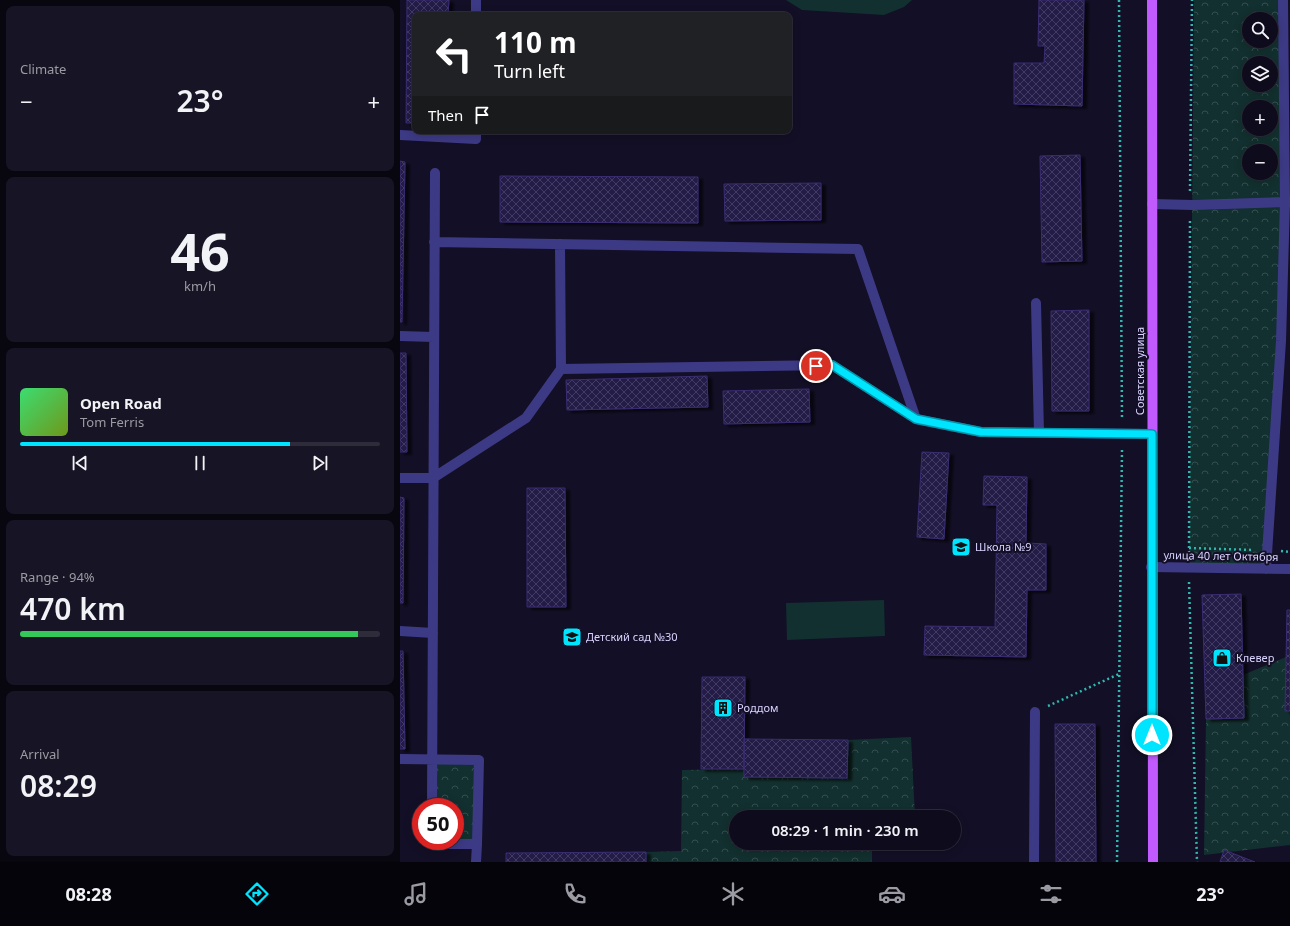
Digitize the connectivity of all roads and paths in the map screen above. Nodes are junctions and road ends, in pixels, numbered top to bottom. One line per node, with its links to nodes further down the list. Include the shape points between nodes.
1 (476, 0): 5 (street)
2 (1152, 0): 10 (main road, Советская улица)
3 (1192, 0): 11 (path)
4 (1283, 0): 9 (street)
5 (476, 12)
6 (476, 134): 7 (street, via 476,139)
7 (400, 135)
8 (435, 173): 12 (street)
9 (1288, 202): 11 (street); 17 (street)
10 (1152, 204): 11 (street); 21 (main road, Советская улица)
11 (1190, 205): 28 (path)
12 (434, 242): 13 (street); 16 (street)
13 (560, 244): 18 (street); 19 (street, via 858,249)
14 (1036, 303): 20 (street)
15 (400, 336): 16 (street)
16 (434, 337): 23 (street)
17 (1285, 341): 25 (street)
18 (561, 369): 19 (street, via 832,365); 23 (street, via 526,418)
19 (916, 419): 20 (street, via 981,432)
20 (1039, 433): 21 (street)
21 (1152, 434): 27 (main road, Советская улица)
22 (400, 478): 23 (street)
23 (433, 478): 32 (street)
24 (1189, 548): 25 (path)
25 (1267, 551): 26 (path); 29 (street)
26 (1290, 552)
27 (1152, 567): 28 (street, улица 40 лет Октября); 42 (main road, Советская улица)
28 (1189, 568): 29 (street, улица 40 лет Октября); 43 (path)
29 (1266, 569): 30 (street, улица 40 лет Октября)
30 (1290, 569)
31 (400, 631): 32 (street)
32 (433, 632): 35 (street)
33 (1119, 674): 34 (path)
34 (1035, 712): 41 (street)
35 (432, 758): 36 (street); 37 (street); 39 (street, via 479,760)
36 (400, 759)
37 (432, 798)
38 (464, 844): 39 (street)
39 (477, 844): 40 (street)
40 (476, 862)
41 (1034, 862)
42 (1153, 862)
43 (1197, 862)

